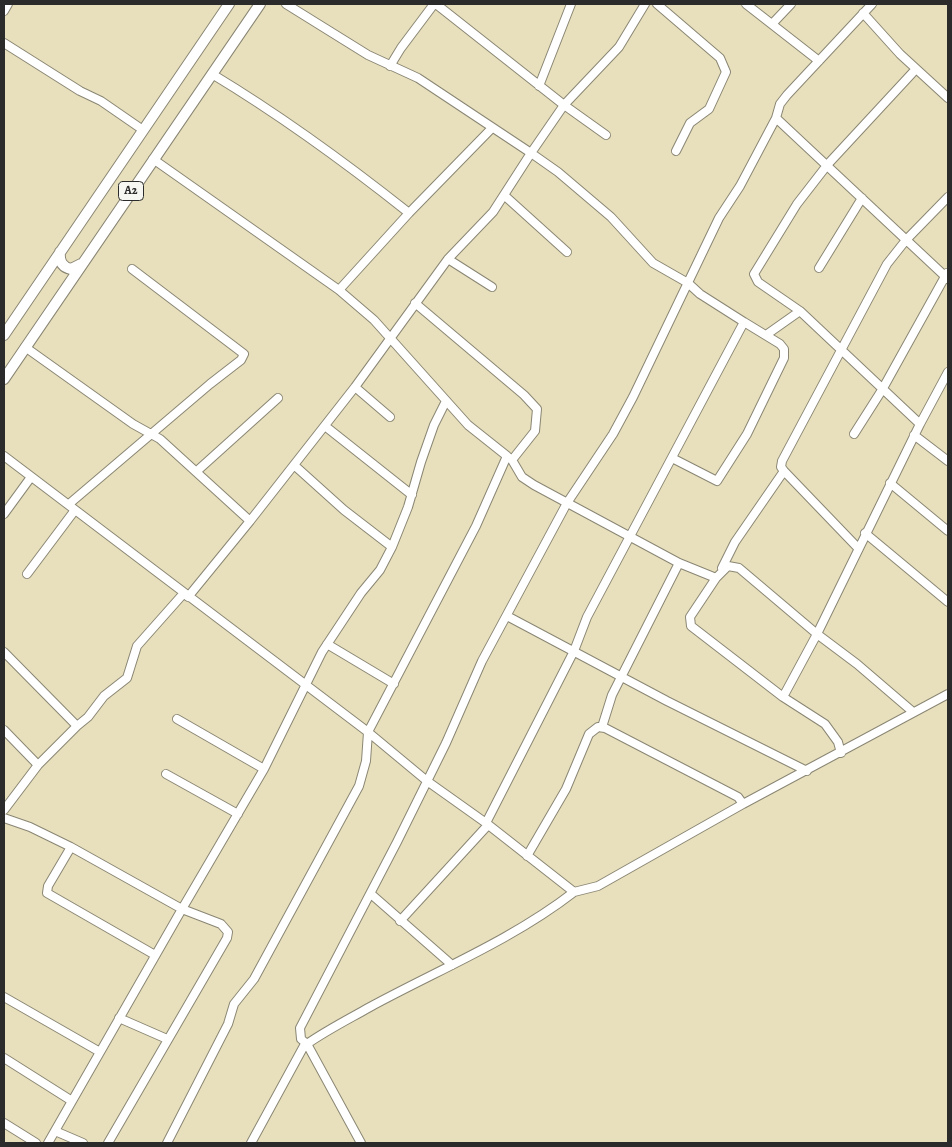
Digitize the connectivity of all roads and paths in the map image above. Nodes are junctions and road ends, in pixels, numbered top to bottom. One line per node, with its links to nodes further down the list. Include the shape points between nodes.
1 (8, 4): 12 (street)
2 (229, 4): 25 (highway, A2)
3 (260, 4): 19 (highway, A2)
4 (286, 4): 17 (street)
5 (434, 4): 17 (street); 20 (street)
6 (569, 4): 20 (street)
7 (645, 4): 22 (street, via 619,47)
8 (657, 4): 27 (street, via 720,58 726,72 709,109 690,123)
9 (746, 4): 14 (street)
10 (791, 4): 14 (street)
11 (872, 4): 13 (street)
12 (4, 11)
13 (863, 13): 16 (street); 18 (street)
14 (772, 24): 16 (street)
15 (4, 43): 25 (street)
16 (819, 61): 23 (street, via 780,104)
17 (390, 66): 24 (street, via 418,78)
18 (916, 69): 21 (street); 30 (street)
19 (212, 74): 29 (highway, A2); 34 (street, via 253,99)
20 (539, 86): 22 (street)
21 (948, 98)
22 (564, 105): 26 (street); 28 (street)
23 (776, 118): 30 (street); 43 (street, via 719,218)
24 (492, 128): 28 (street); 34 (street)
25 (143, 130): 36 (highway, A2)
26 (606, 135)
27 (676, 151)
28 (531, 153): 31 (street); 43 (street, via 612,217 653,263)
29 (153, 159): 39 (highway, A2); 45 (street)
30 (828, 164): 33 (street); 47 (street, via 797,204 754,274 758,282)
31 (505, 196): 37 (street); 38 (street)
32 (948, 197): 35 (street)
33 (862, 198): 35 (street); 40 (street)
34 (409, 212): 45 (street)
35 (906, 240): 42 (street); 53 (street, via 887,264)
36 (60, 252): 39 (highway, via 64,266 72,269); 49 (highway, A2)
37 (566, 252)
38 (448, 259): 44 (street); 46 (street)
39 (80, 264): 52 (highway, A2)
40 (820, 268)
41 (132, 269): 63 (street, via 244,354)
42 (947, 276): 57 (street)
43 (688, 283): 48 (street); 76 (street, via 613,434)
44 (492, 287)
45 (338, 290): 51 (street)
46 (415, 303): 51 (street); 67 (street, via 537,409 535,431)
47 (800, 311): 50 (street); 53 (street)
48 (744, 322): 50 (street); 68 (street)
49 (4, 335)
50 (766, 335): 68 (street, via 784,349 784,358 747,434 717,480)
51 (390, 338): 56 (street); 59 (street)
52 (25, 347): 55 (highway, A2); 63 (street)
53 (842, 349): 57 (street); 72 (street, via 784,456 781,467)
54 (948, 372): 61 (street)
55 (4, 379)
56 (355, 387): 60 (street); 62 (street)
57 (882, 390): 61 (street); 64 (street)
58 (278, 398): 71 (street)
59 (446, 401): 67 (street, via 468,425); 75 (street, via 424,452)
60 (390, 417)
61 (920, 424): 65 (street)
62 (325, 426): 70 (street); 75 (street)
63 (151, 434): 71 (street); 77 (street)
64 (854, 434)
65 (914, 435): 69 (street); 74 (street)
66 (4, 456): 73 (street)
67 (509, 458): 76 (street, via 522,477); 97 (street)
68 (672, 458): 82 (street)
69 (948, 461)
70 (294, 465): 79 (street); 83 (street)
71 (197, 470): 79 (street)
72 (784, 471): 84 (street); 86 (street, via 735,542)
73 (30, 477): 77 (street); 78 (street)
74 (890, 484): 80 (street); 81 (street)
75 (412, 495): 83 (street)
76 (567, 504): 82 (street); 91 (street)
77 (72, 507): 87 (street); 89 (street)
78 (4, 514)
79 (250, 521): 89 (street)
80 (948, 531)
81 (866, 533): 84 (street); 90 (street)
82 (630, 537): 85 (street); 94 (street, via 587,617)
83 (392, 548): 93 (street)
84 (858, 548): 92 (street)
85 (679, 563): 88 (street); 96 (street)
86 (721, 571): 88 (street); 92 (street, via 728,566 739,568)
87 (27, 574)
88 (716, 578): 100 (street, via 690,617 692,626)
89 (186, 595): 98 (street); 103 (street, via 137,646 127,678 104,696)
90 (948, 602)
91 (507, 616): 94 (street); 112 (street, via 482,661)
92 (817, 634): 100 (street); 101 (street)
93 (328, 644): 97 (street); 98 (street)
94 (574, 651): 96 (street); 117 (street)
95 (4, 652): 103 (street)
96 (622, 676): 104 (street); 110 (street)
97 (394, 684): 106 (street)
98 (306, 686): 106 (street); 109 (street)
99 (948, 694): 101 (street)
100 (783, 697): 107 (street, via 825,724 838,742)
101 (913, 712): 107 (street)
102 (176, 719): 109 (street)
103 (77, 726): 108 (street)
104 (602, 726): 113 (street, via 738,797); 119 (street, via 589,734 566,789)
105 (4, 730): 108 (street)
106 (368, 732): 112 (street); 139 (street, via 366,761 359,786 254,979 234,1004 228,1024)
107 (841, 753): 110 (street)
108 (38, 765): 114 (street)
109 (264, 769): 115 (street)
110 (807, 771): 113 (street)
111 (166, 774): 115 (street)
112 (427, 781): 117 (street); 121 (street)
113 (743, 804): 120 (street, via 598,886)
114 (4, 810)
115 (238, 814): 122 (street)
116 (4, 818): 118 (street)
117 (487, 824): 119 (street); 123 (street)
118 (71, 847): 122 (street); 124 (street, via 47,893)
119 (527, 856): 120 (street)
120 (574, 892): 125 (street, via 552,909)
121 (370, 894): 123 (street); 129 (street, via 300,1028 299,1034)
122 (182, 909): 124 (street); 128 (street, via 221,924 228,932)
123 (400, 921): 125 (street)
124 (155, 955): 127 (street)
125 (452, 966): 129 (street)
126 (4, 997): 130 (street)
127 (119, 1018): 128 (street); 130 (street)
128 (167, 1040): 138 (street)
129 (306, 1044): 140 (street); 141 (street)
130 (100, 1052): 132 (street)
131 (4, 1058): 132 (street)
132 (72, 1101): 134 (street)
133 (4, 1122): 135 (street)
134 (55, 1132): 136 (street); 137 (street)
135 (36, 1143)
136 (48, 1143)
137 (83, 1143)
138 (108, 1143)
139 (167, 1143)
140 (251, 1143)
141 (361, 1143)

